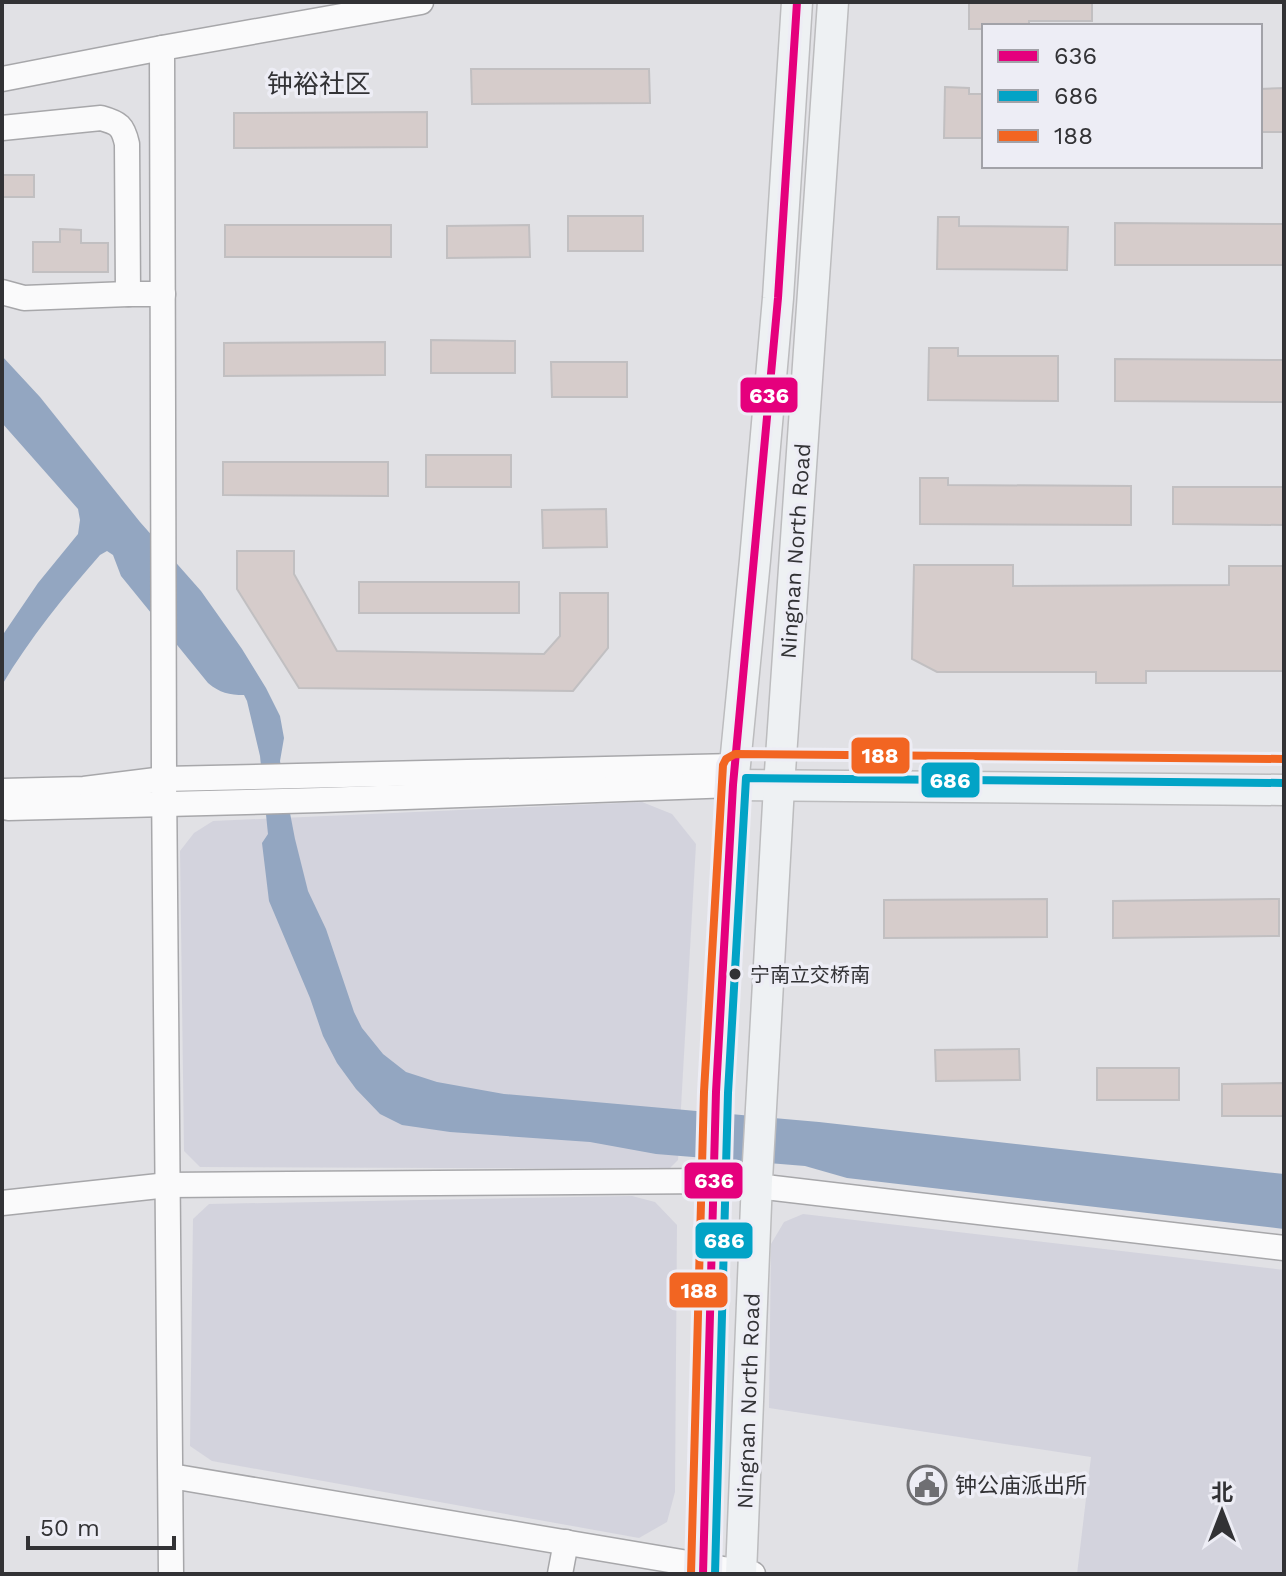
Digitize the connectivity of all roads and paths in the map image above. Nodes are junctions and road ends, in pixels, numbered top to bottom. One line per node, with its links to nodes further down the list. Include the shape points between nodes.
1 (421, 2): 4 (street)
2 (797, 2): 11 (main road, via 778,298)
3 (833, 2): 12 (main road, Ningnan North Road)
4 (162, 48): 5 (street); 9 (street)
5 (2, 79)
6 (2, 128): 8 (street, via 101,118 124,130)
7 (2, 292): 8 (street, via 24,298)
8 (128, 294): 9 (street)
9 (163, 294): 15 (street)
10 (1284, 771): 12 (main road)
11 (734, 776): 12 (main road); 15 (street); 15 (street, via 228,803); 17 (main road)
12 (780, 776): 13 (main road); 18 (main road, Ningnan North Road)
13 (1284, 790)
14 (2, 791): 15 (street)
15 (164, 791): 16 (street); 19 (street)
16 (2, 808)
17 (714, 1178): 18 (street); 19 (street); 24 (main road)
18 (757, 1183): 21 (street); 25 (main road, Ningnan North Road)
19 (168, 1185): 20 (street); 22 (street)
20 (2, 1203)
21 (1284, 1248)
22 (171, 1476): 23 (street); 26 (street)
23 (566, 1542): 24 (street); 27 (street)
24 (703, 1569): 25 (street)
25 (745, 1573)
26 (171, 1574)
27 (560, 1574)

